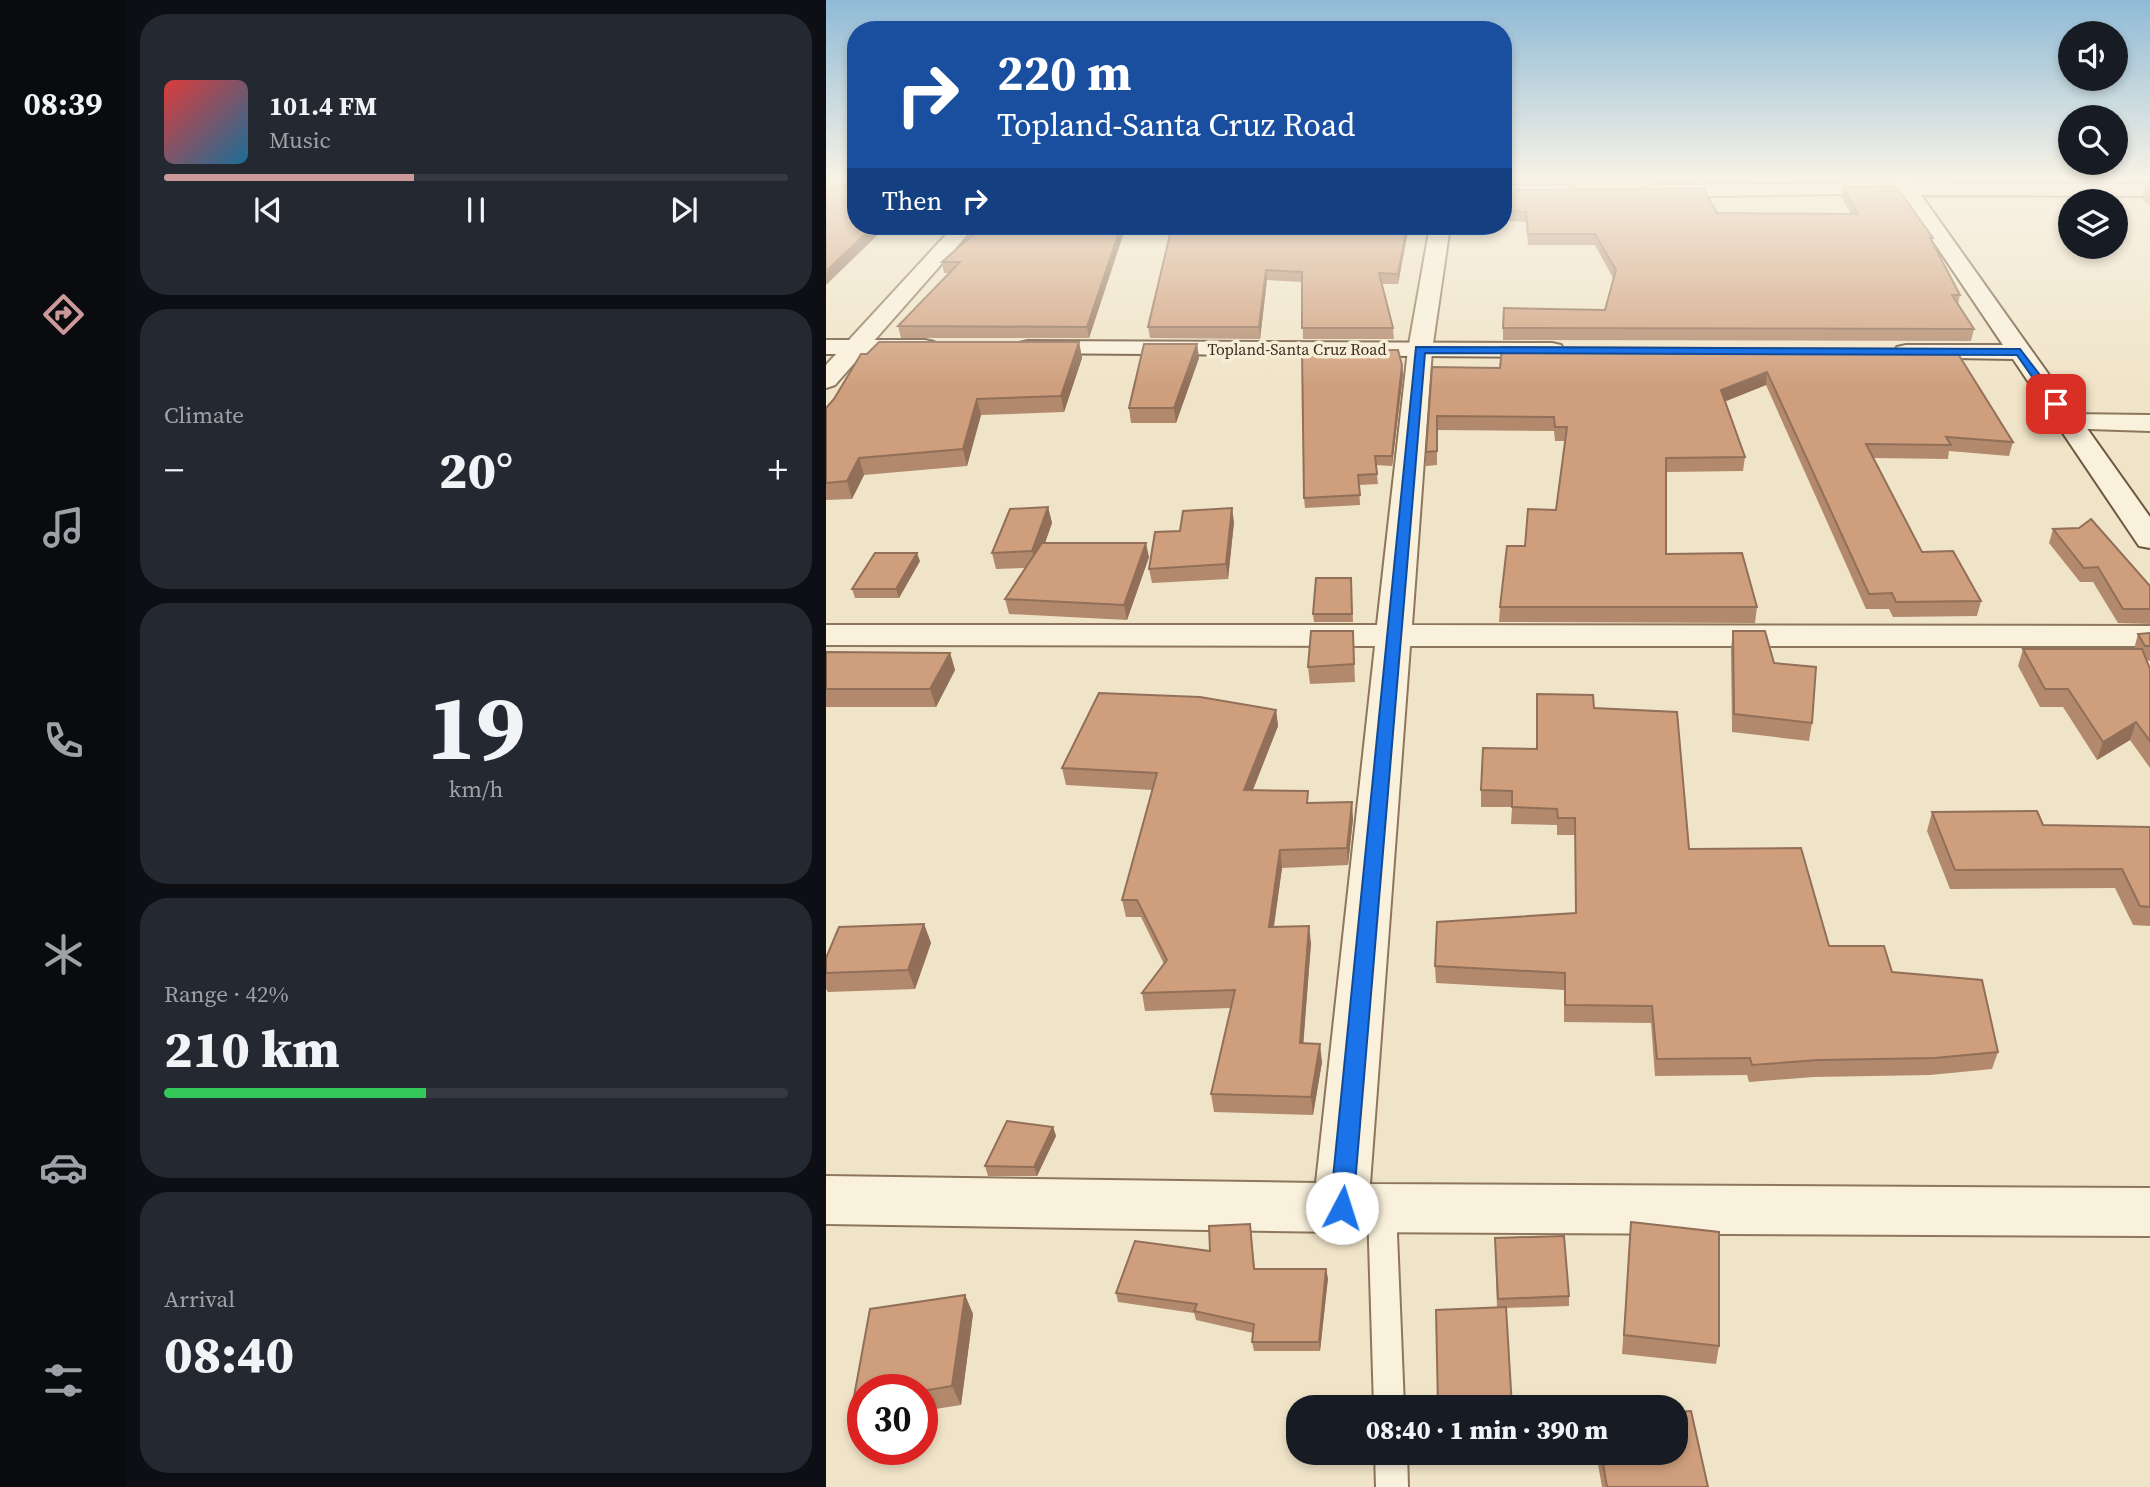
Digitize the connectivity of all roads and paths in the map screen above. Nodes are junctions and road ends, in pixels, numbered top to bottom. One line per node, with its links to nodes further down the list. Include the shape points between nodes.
1 (944, 249): 4 (street)
2 (1436, 249): 8 (street)
3 (1949, 249): 11 (street)
4 (856, 346): 5 (street); 6 (street); 12 (street)
5 (826, 347)
6 (953, 347)
7 (1007, 347): 8 (street, Topland-Santa Cruz Road)
8 (1420, 350): 9 (street, Topland-Santa Cruz Road); 17 (street)
9 (1573, 350)
10 (1881, 352): 11 (street)
11 (2020, 352): 13 (street)
12 (826, 380)
13 (2068, 422): 14 (street); 15 (street)
14 (2150, 423)
15 (2150, 539)
16 (826, 635): 17 (street)
17 (1395, 636): 18 (street); 20 (street)
18 (2150, 636)
19 (826, 1200): 20 (street)
20 (1362, 1208): 21 (street); 22 (lane)
21 (2150, 1212)
22 (1387, 1395)
23 (1391, 1465): 24 (lane)
24 (1392, 1487)

